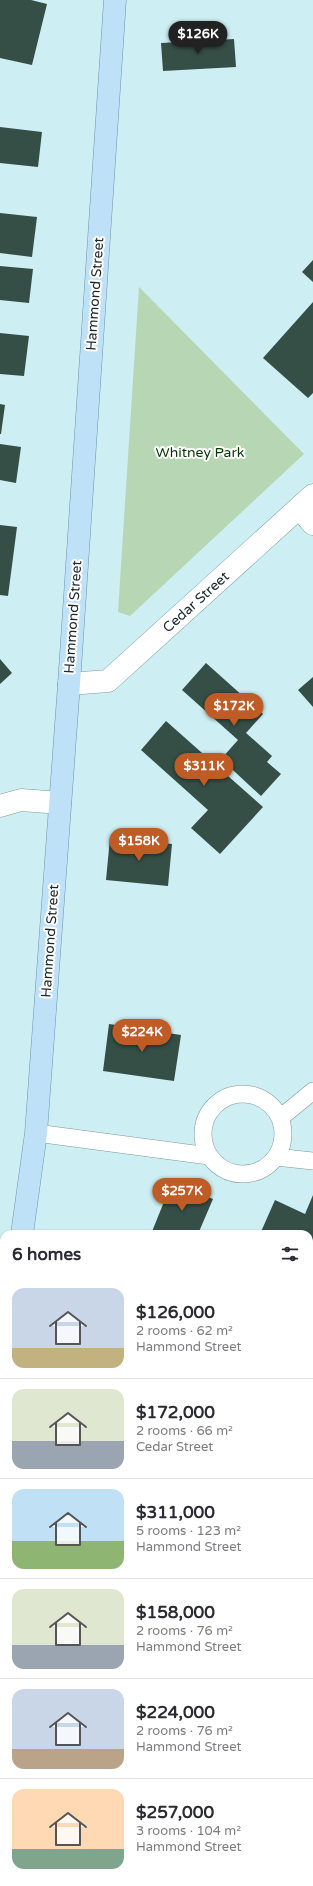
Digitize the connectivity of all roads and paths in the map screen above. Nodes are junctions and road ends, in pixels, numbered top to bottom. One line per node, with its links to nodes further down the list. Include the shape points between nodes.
1 (115, 0): 3 (main road, Hammond Street)
2 (308, 509): 3 (street, Cedar Street, via 108,681)
3 (68, 684): 4 (main road, Hammond Street)
4 (60, 802): 5 (street, via 21,800); 8 (main road, Hammond Street)
5 (0, 806)
6 (313, 1091): 7 (lane)
7 (280, 1118): 9 (lane, via 263,1098 237,1093 224,1098 209,1111 202,1130 203,1144); 10 (lane, via 282,1144)
8 (36, 1133): 9 (lane); 12 (main road, Hammond Street)
9 (209, 1156): 10 (lane, via 218,1166 229,1172 242,1174 255,1172 267,1166)
10 (276, 1156): 11 (lane)
11 (313, 1161)
12 (23, 1230)

